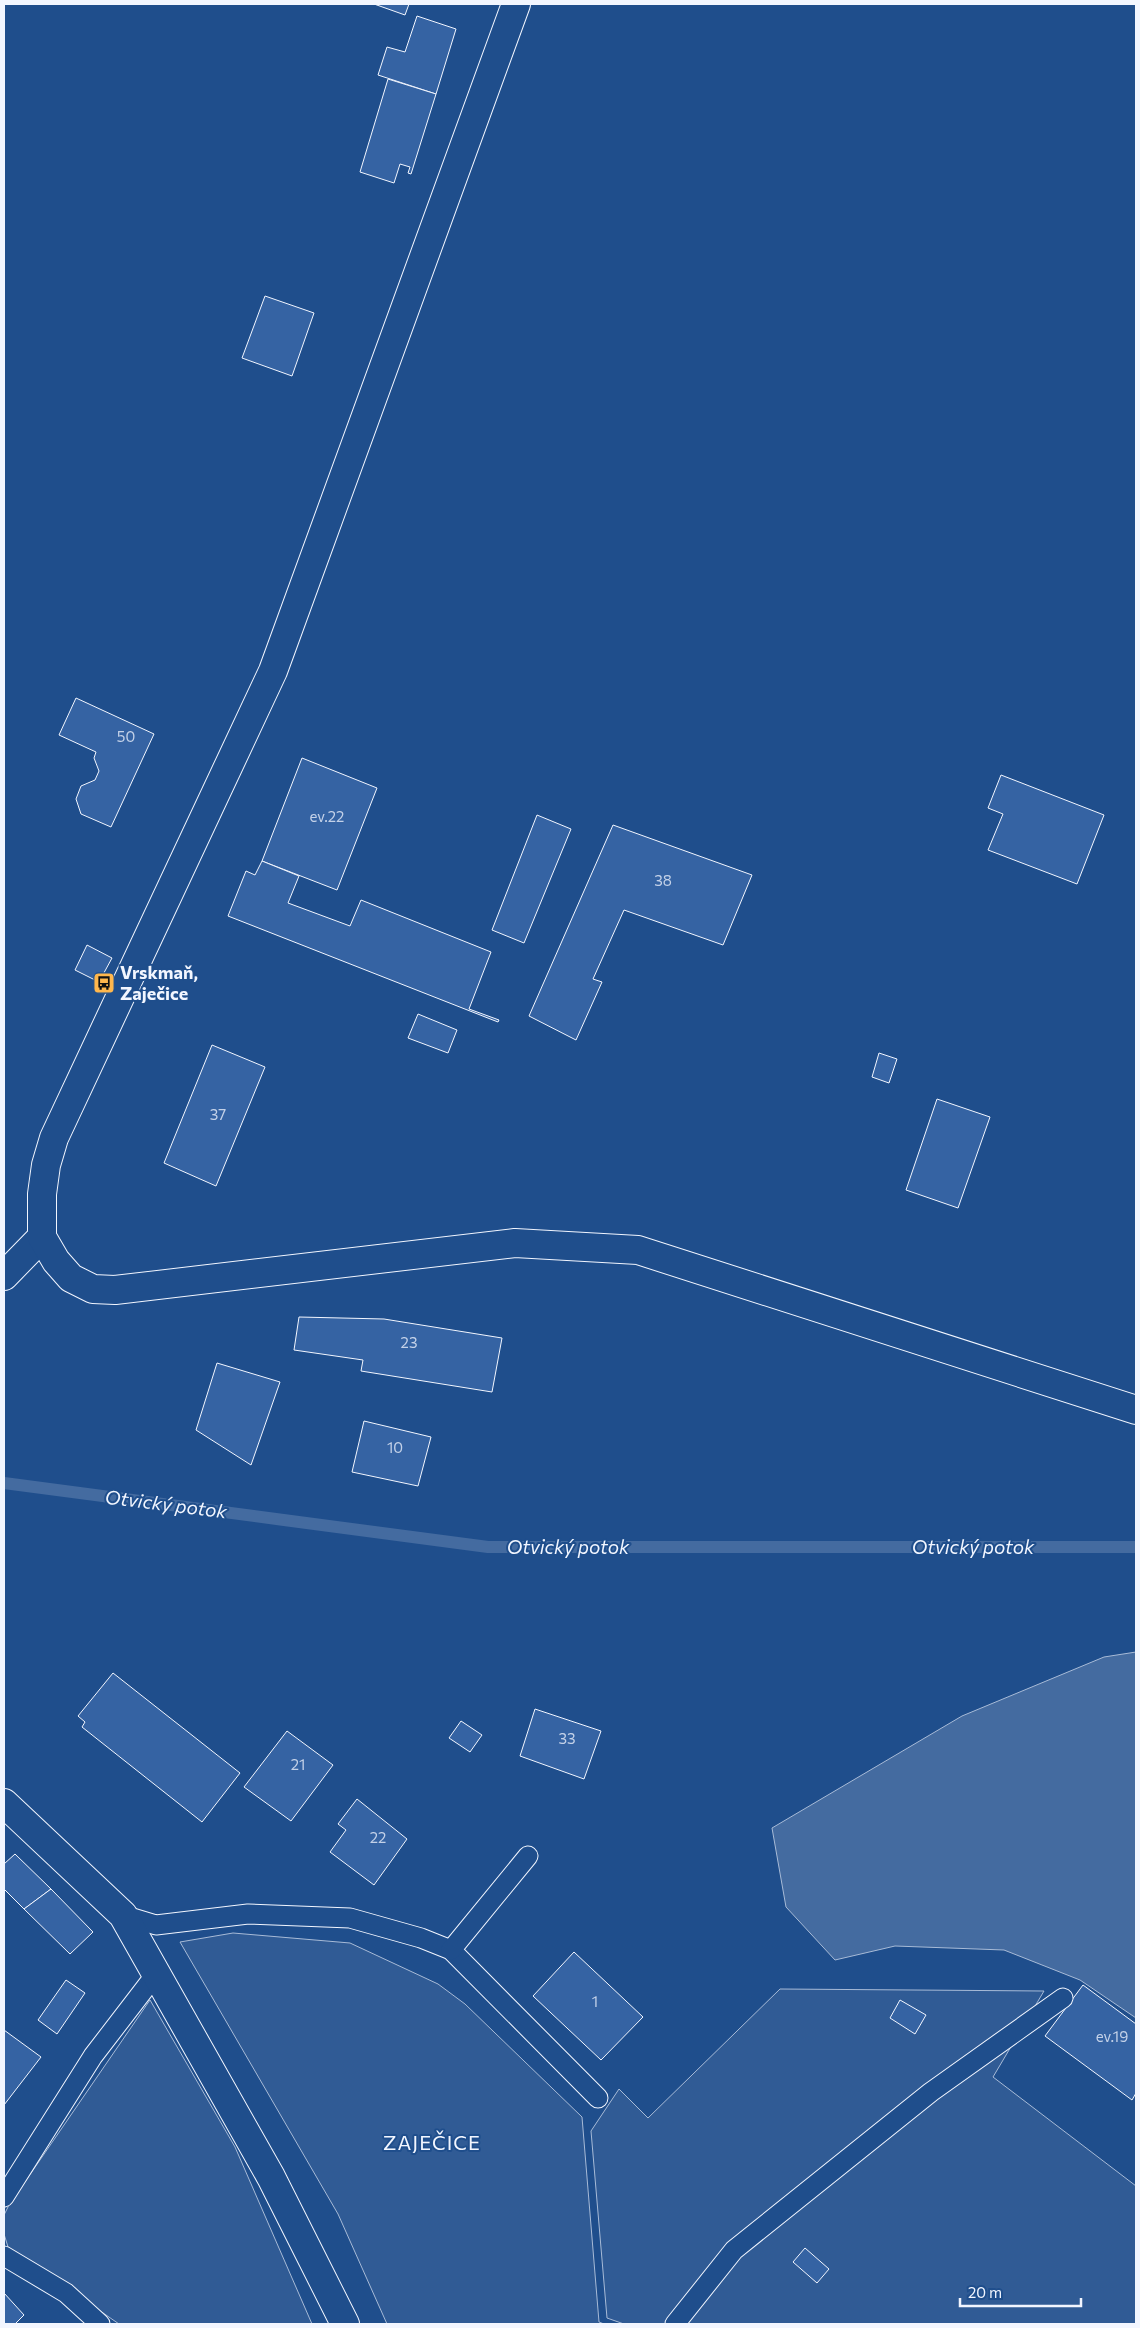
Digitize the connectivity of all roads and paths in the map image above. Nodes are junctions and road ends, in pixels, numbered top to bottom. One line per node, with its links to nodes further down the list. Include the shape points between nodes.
1 (516, 4): 2 (street, via 273,671 54,1138 42,1194)
2 (42, 1237): 3 (street); 4 (street, via 71,1278 93,1288 115,1290 515,1243 638,1250)
3 (4, 1276)
4 (1136, 1410)
5 (4, 1803): 7 (street)
6 (528, 1856): 8 (lane)
7 (123, 1915): 8 (lane, via 156,1925 248,1914 350,1918 421,1938); 9 (street)
8 (450, 1950): 11 (lane)
9 (156, 1974): 12 (lane, via 93,2056); 15 (street, via 271,2177)
10 (1063, 1998): 16 (lane, via 931,2092 734,2250)
11 (598, 2098)
12 (4, 2197)
13 (4, 2256): 14 (lane, via 66,2293)
14 (100, 2324)
15 (345, 2324)
16 (675, 2324)

